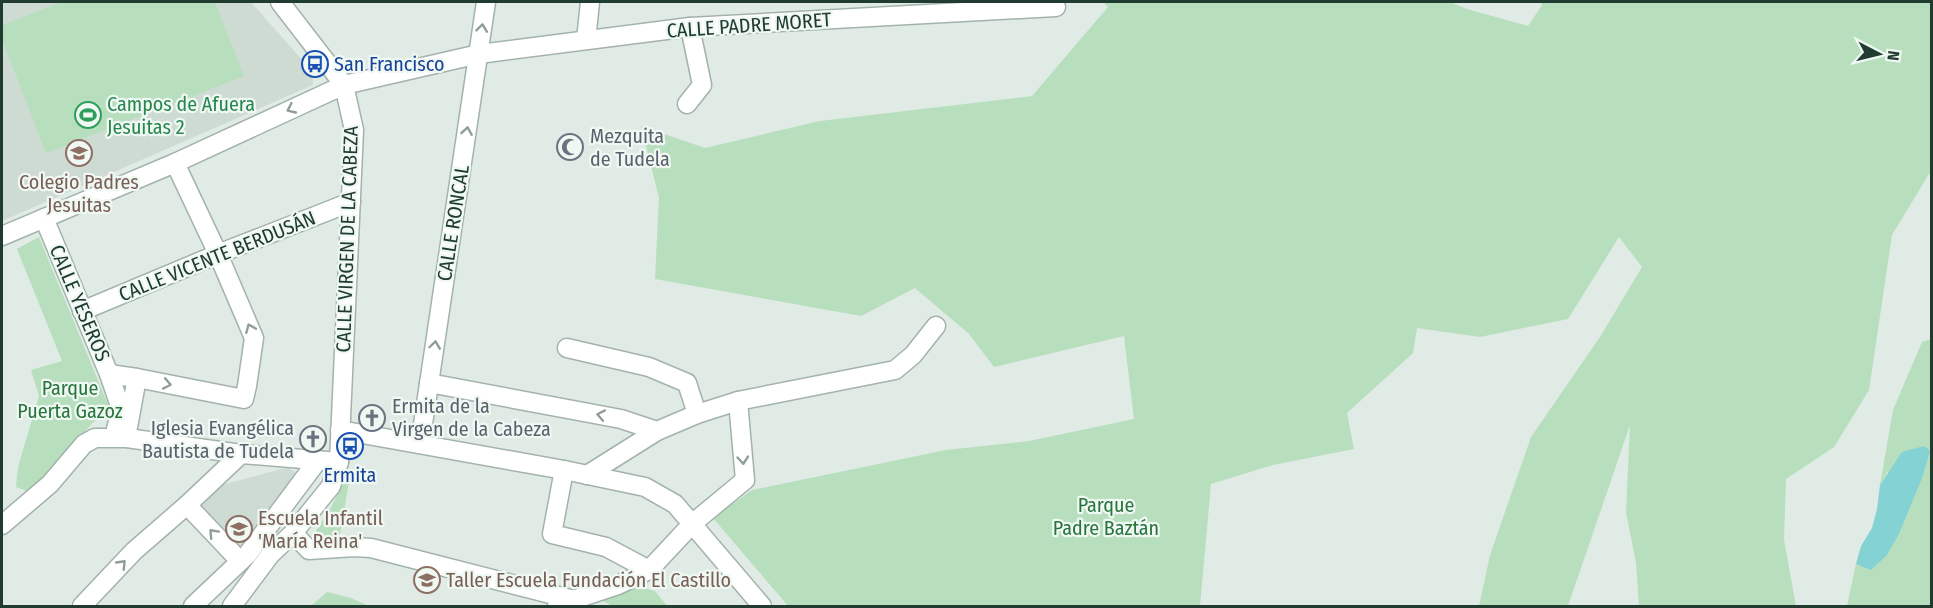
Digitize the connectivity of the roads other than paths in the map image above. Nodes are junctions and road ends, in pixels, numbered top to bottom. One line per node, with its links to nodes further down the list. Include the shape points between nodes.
1 (280, 2): 9 (street, CALLE VIRGEN DE LA CABEZA)
2 (486, 2): 8 (street, CALLE RONCAL, one-way to 2)
3 (590, 2): 7 (street)
4 (1056, 7): 5 (street, CALLE PADRE MORET)
5 (887, 9): 6 (street, CALLE PADRE MORET)
6 (690, 27): 7 (street, CALLE PADRE MORET); 10 (street, via 702,85)
7 (586, 40): 8 (street, CALLE PADRE MORET)
8 (479, 54): 9 (street, CALLE PADRE MORET); 21 (street, CALLE RONCAL, one-way to 8)
9 (344, 85): 11 (street, CALLE PADRE MORET, one-way to 11); 12 (street, CALLE VIRGEN DE LA CABEZA, via 354,130)
10 (687, 104)
11 (175, 163): 13 (street, CALLE PADRE MORET); 15 (street)
12 (351, 202): 15 (street, CALLE VICENTE BERDUSÁN); 24 (street, CALLE VIRGEN DE LA CABEZA)
13 (44, 218): 14 (street, CALLE PADRE MORET); 16 (street, CALLE YESEROS)
14 (2, 236)
15 (218, 254): 16 (street, CALLE VICENTE BERDUSÁN); 20 (street, one-way to 15, via 244,399 254,338)
16 (82, 311): 19 (street, CALLE YESEROS)
17 (936, 326): 22 (street, via 914,355 894,370)
18 (567, 348): 23 (street, via 649,367 687,383)
19 (109, 374): 20 (street); 26 (street, CALLE YESEROS, via 121,409 116,429)
20 (137, 378): 26 (street)
21 (429, 383): 25 (street, one-way to 21, via 621,419); 27 (street, CALLE RONCAL)
22 (738, 401): 23 (street); 34 (street, one-way to 34, via 745,480)
23 (697, 414): 25 (street)
24 (340, 430): 27 (street); 30 (street, CALLE VIRGEN DE LA CABEZA)
25 (657, 431): 32 (street)
26 (127, 438): 28 (street); 35 (street, via 95,438 84,444 50,484)
27 (420, 444): 31 (street)
28 (241, 453): 29 (street); 33 (street)
29 (318, 460): 30 (street); 37 (street)
30 (339, 462): 36 (street, CALLE VIRGEN DE LA CABEZA, via 331,486)
31 (564, 470): 32 (street); 38 (street, via 552,534 606,547)
32 (587, 475): 34 (street, via 645,488 675,504)
33 (187, 505): 37 (street, one-way to 33); 40 (street, one-way to 33, via 134,551)
34 (693, 523): 38 (street); 43 (street)
35 (2, 525)
36 (293, 533): 39 (street, via 309,550 371,548); 42 (street, CALLE VIRGEN DE LA CABEZA, via 270,555)
37 (240, 561): 41 (street)
38 (649, 570): 39 (street)
39 (566, 603)
40 (82, 606)
41 (193, 606)
42 (232, 606)
43 (762, 606)

